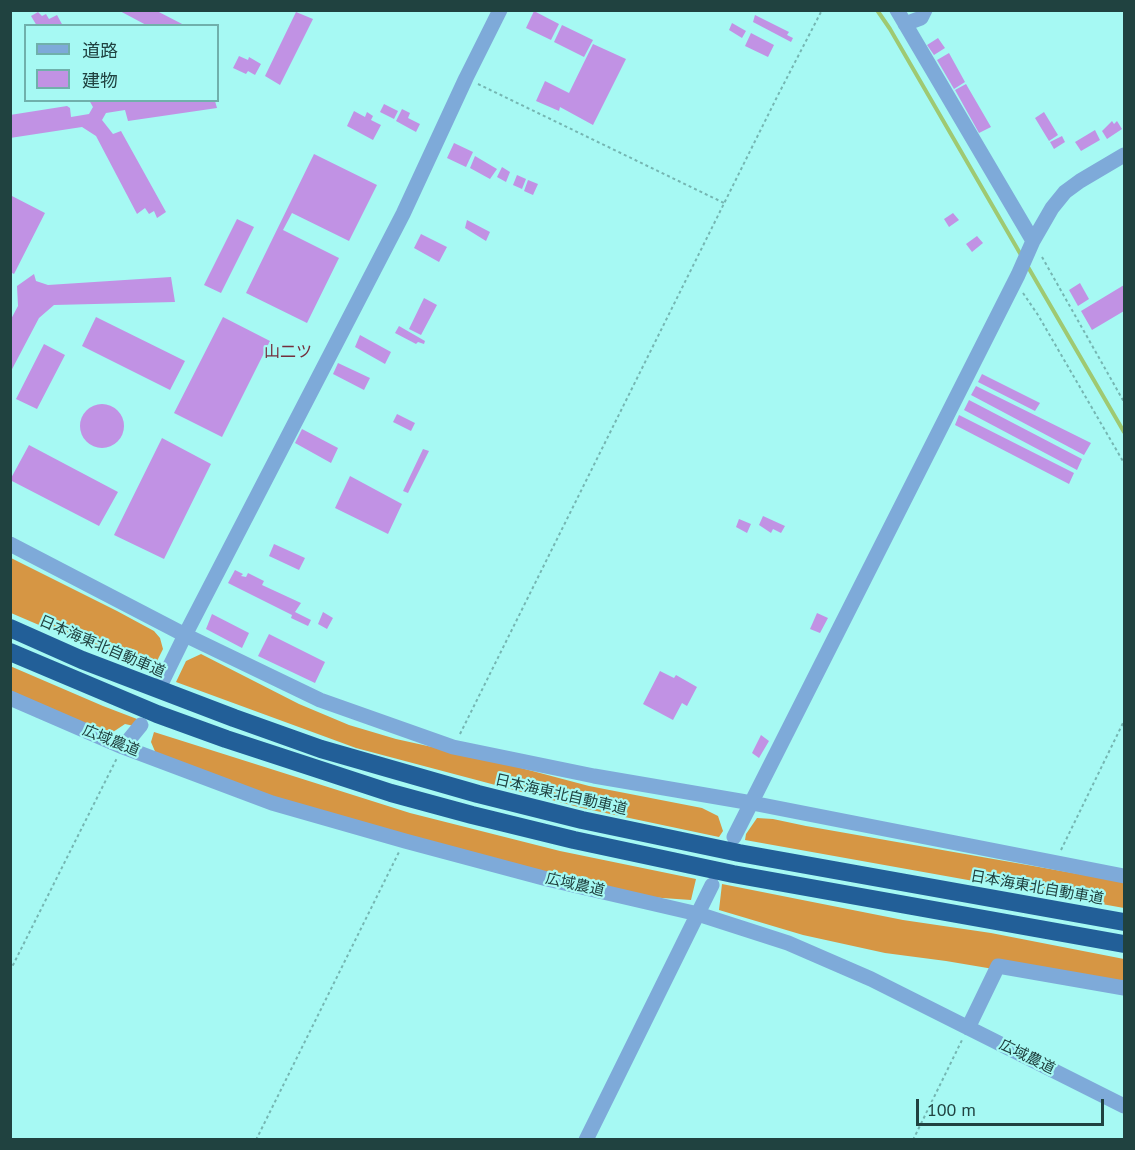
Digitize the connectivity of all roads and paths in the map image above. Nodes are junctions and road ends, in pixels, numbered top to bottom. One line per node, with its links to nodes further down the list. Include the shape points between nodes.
1 (500, 10): 6 (street)
2 (822, 10): 8 (path)
3 (897, 10): 5 (street)
4 (925, 10): 5 (street, via 921,18)
5 (905, 24): 9 (street)
6 (466, 78): 8 (path); 15 (street, via 403,214)
7 (1125, 155): 9 (street, via 1065,192)
8 (724, 203): 22 (path)
9 (1031, 246): 10 (street); 11 (path)
10 (1016, 278): 12 (path); 23 (street)
11 (1125, 402)
12 (1125, 463)
13 (10, 544): 15 (street)
14 (10, 628): 30 (highway, 日本海東北自動車道, via 234,718 478,794 739,853)
15 (185, 635): 17 (street); 22 (street, via 320,700)
16 (10, 652): 31 (highway, via 226,739 472,815 723,872)
17 (164, 680)
18 (10, 698): 21 (street, 広域農道)
19 (1125, 721): 26 (path)
20 (141, 725): 21 (street)
21 (123, 747): 25 (street, 広域農道, via 273,803); 32 (path)
22 (453, 747): 23 (street)
23 (752, 803): 24 (street); 26 (street)
24 (734, 837)
25 (405, 841): 29 (street, 広域農道); 36 (path)
26 (1055, 864): 27 (street)
27 (1125, 876)
28 (712, 885): 29 (street)
29 (698, 914): 34 (street, 広域農道, via 830,960); 37 (street)
30 (1125, 922)
31 (1125, 944)
32 (10, 971)
33 (1125, 988): 34 (street, via 998,966)
34 (968, 1028): 35 (street, 広域農道); 38 (path)
35 (1125, 1106)
36 (256, 1140)
37 (586, 1140)
38 (913, 1140)

